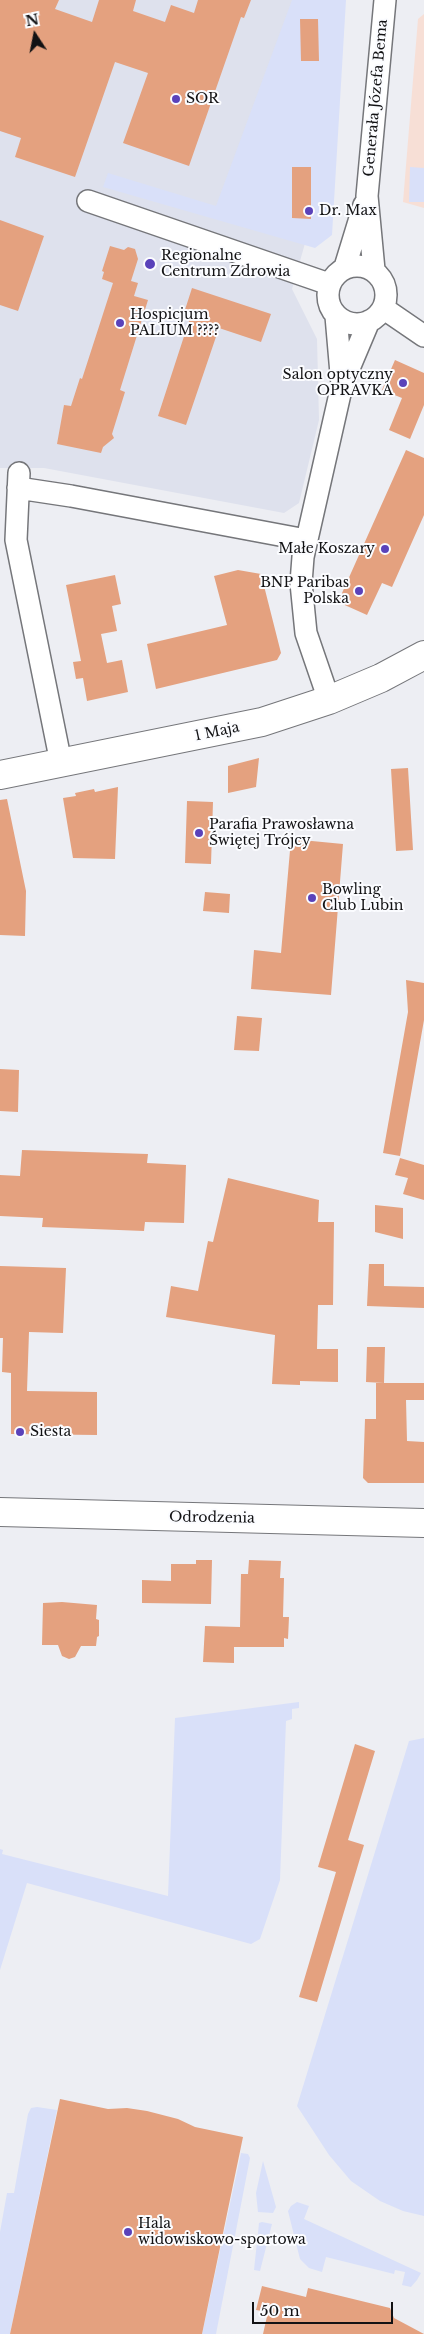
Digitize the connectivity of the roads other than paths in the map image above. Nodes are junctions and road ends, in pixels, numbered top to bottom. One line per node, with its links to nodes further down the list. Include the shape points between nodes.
1 (385, 0): 2 (street, Generała Józefa Bema)
2 (367, 196): 4 (street); 5 (street)
3 (88, 201): 6 (street)
4 (344, 268): 5 (street, via 360,266); 6 (street)
5 (374, 270): 7 (street, via 384,283 386,292)
6 (329, 284): 8 (street, via 328,301)
7 (376, 315): 8 (street, via 352,324); 9 (street); 10 (street)
8 (336, 316): 10 (street)
9 (424, 336)
10 (342, 385): 11 (street)
11 (306, 540): 13 (street, via 302,583 306,633); 14 (street, via 80,497 18,480 16,540)
12 (424, 655): 13 (street, 1 Maja)
13 (329, 700): 14 (street, 1 Maja, via 230,729)
14 (61, 763): 15 (street, 1 Maja)
15 (0, 775)
16 (0, 1512): 17 (street, Odrodzenia)
17 (424, 1524)

